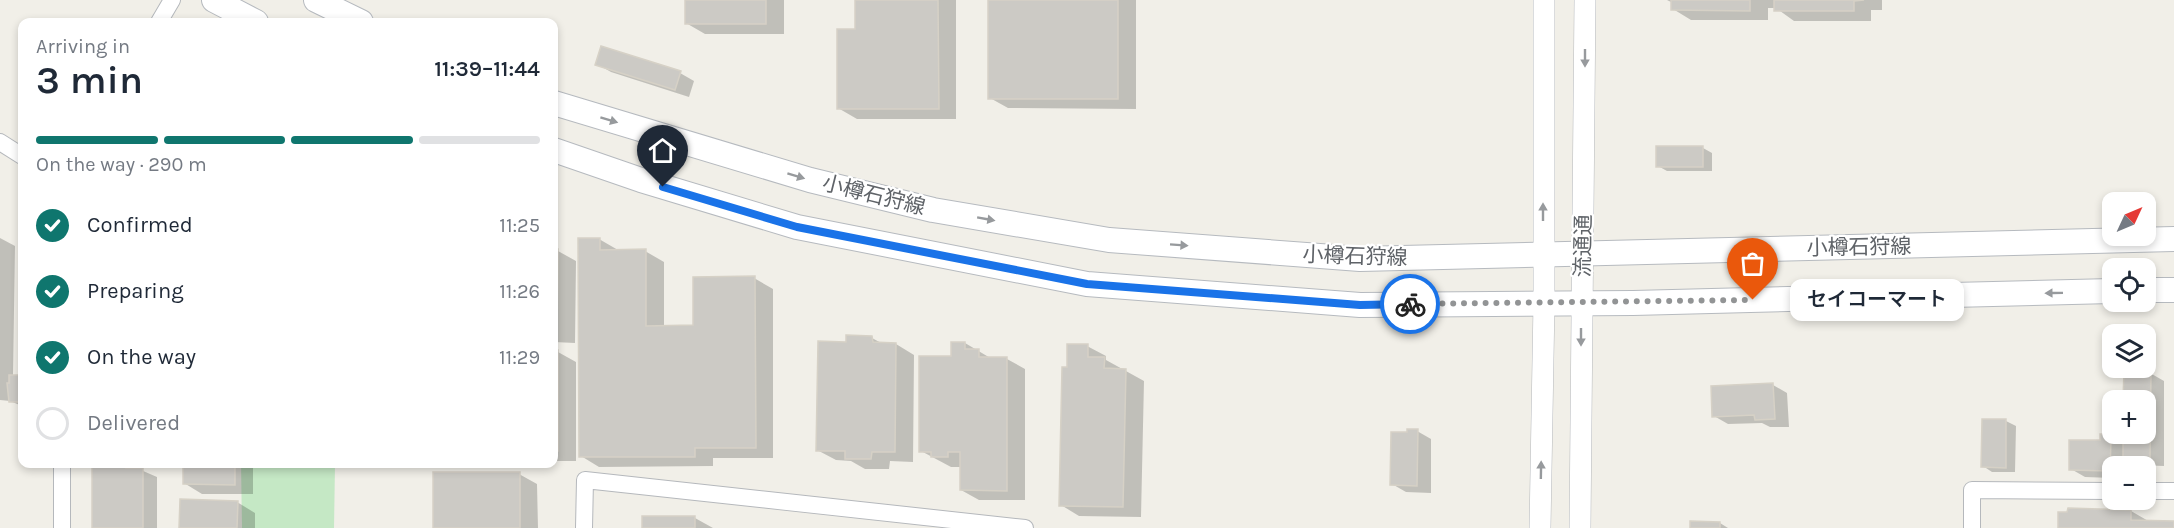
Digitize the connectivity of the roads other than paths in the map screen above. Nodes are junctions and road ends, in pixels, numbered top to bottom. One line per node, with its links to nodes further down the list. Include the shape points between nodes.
1 (172, 0): 6 (street)
2 (214, 0): 7 (main road)
3 (316, 0): 8 (main road)
4 (1544, 0): 15 (street, 流通通, one-way to 4)
5 (1585, 0): 14 (street, 流通通, one-way to 14)
6 (161, 18)
7 (248, 18)
8 (353, 18)
9 (558, 104): 15 (main road, 小樽石狩線, one-way to 15, via 810,180 933,210 1109,240 1360,259)
10 (0, 142): 12 (street)
11 (558, 151): 19 (main road, 小樽石狩線, via 797,227 1087,284 1360,305)
12 (18, 153)
13 (2174, 239): 14 (main road, 小樽石狩線)
14 (1583, 254): 15 (main road, 小樽石狩線); 20 (street, 流通通)
15 (1543, 255): 19 (street, 流通通)
16 (2156, 290): 17 (main road)
17 (2174, 290)
18 (2102, 291): 20 (main road, 小樽石狩線, one-way to 20)
19 (1544, 303): 20 (main road, 小樽石狩線); 28 (street, 流通通, one-way to 19)
20 (1581, 303): 29 (street, 流通通, one-way to 29)
21 (62, 468): 25 (street)
22 (2102, 490): 30 (street, via 1972,490)
23 (2156, 491): 24 (street)
24 (2174, 491)
25 (62, 528)
26 (584, 528): 27 (street, via 585,480)
27 (1025, 528)
28 (1540, 528)
29 (1580, 528)
30 (1972, 528)

